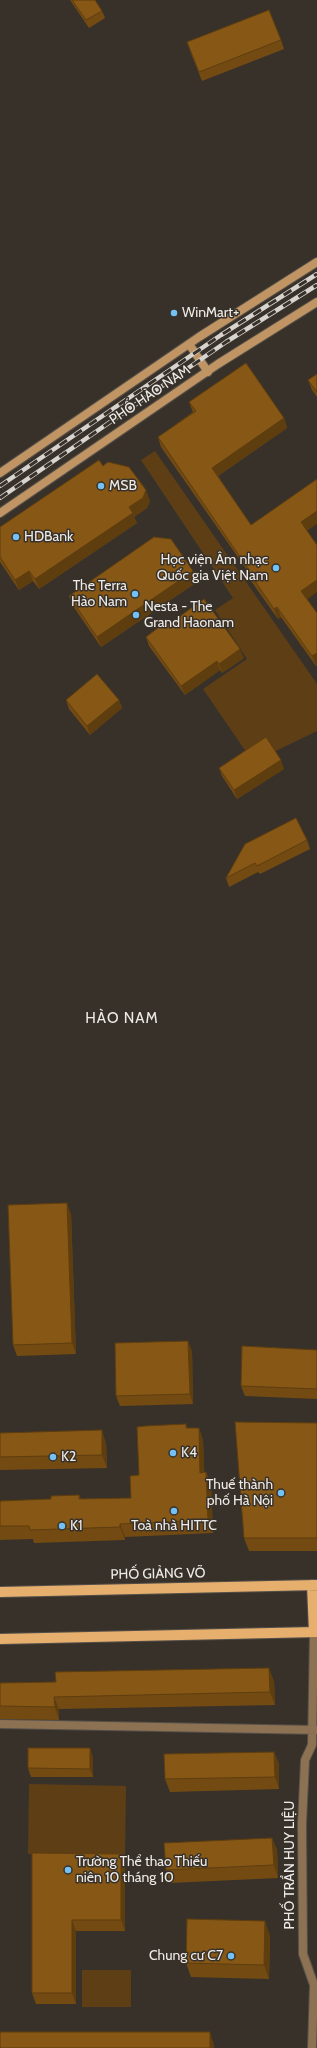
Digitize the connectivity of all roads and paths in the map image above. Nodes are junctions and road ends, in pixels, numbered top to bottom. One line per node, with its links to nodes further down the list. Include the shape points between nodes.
1 (317, 262): 3 (main road, PHỐ HÀO NAM)
2 (317, 302): 4 (main road, PHỐ HÀO NAM, via 280,323)
3 (189, 344): 4 (main road); 5 (main road, PHỐ HÀO NAM)
4 (208, 372): 6 (main road, PHỐ HÀO NAM)
5 (0, 473)
6 (0, 513)
7 (315, 1585): 8 (main road, PHỐ GIẢNG VÕ); 9 (main road)
8 (0, 1592)
9 (315, 1632): 10 (main road); 12 (street, PHỐ TRẦN HUY LIỆU)
10 (0, 1639)
11 (0, 1724): 12 (street)
12 (315, 1730): 13 (street, PHỐ TRẦN HUY LIỆU)
13 (315, 1748): 15 (street, PHỐ TRẦN HUY LIỆU, via 305,1760 302,1840 303,1954)
14 (317, 1976): 15 (street, PHỐ TRẦN HUY LIỆU)
15 (314, 1985): 16 (street, PHỐ TRẦN HUY LIỆU)
16 (315, 2012): 17 (street, PHỐ TRẦN HUY LIỆU)
17 (312, 2048)

